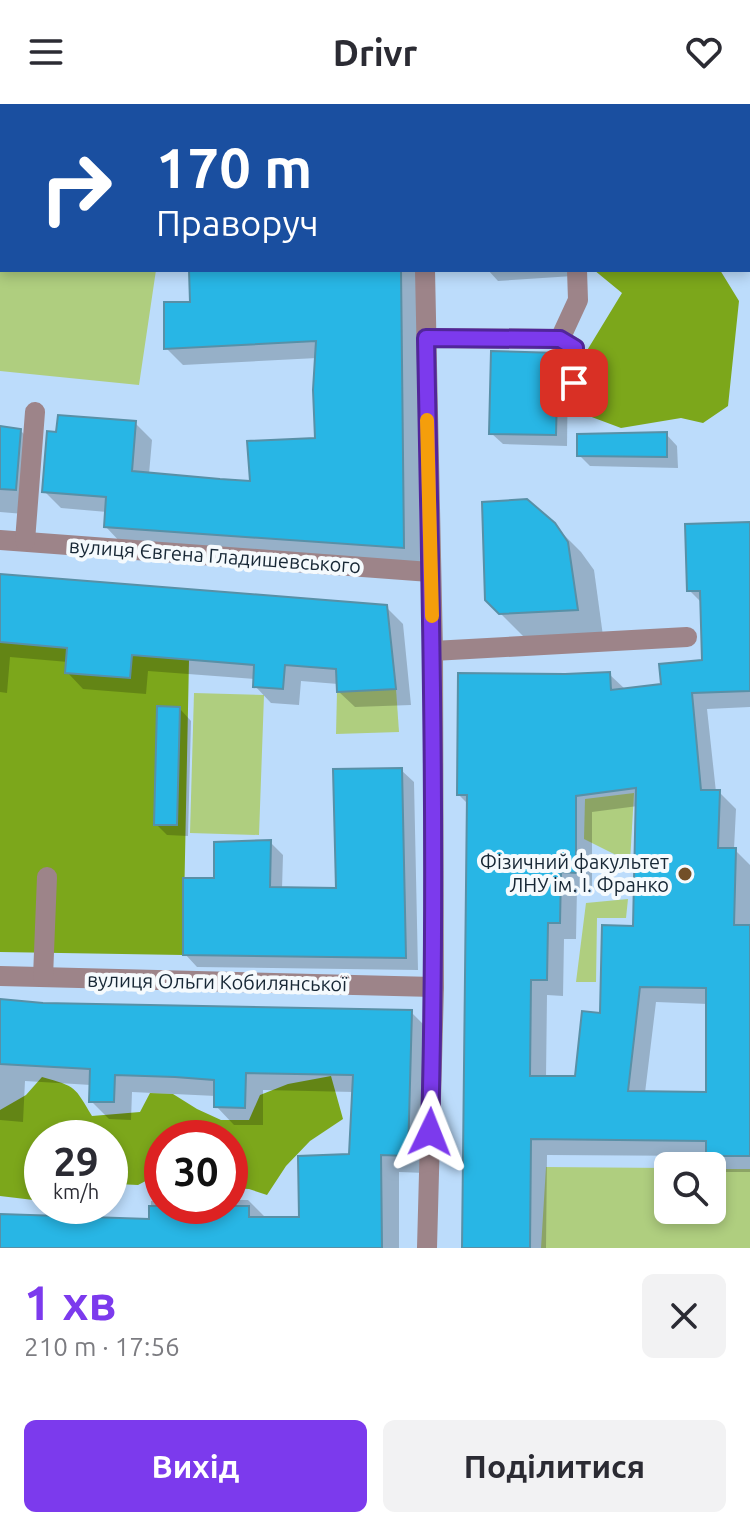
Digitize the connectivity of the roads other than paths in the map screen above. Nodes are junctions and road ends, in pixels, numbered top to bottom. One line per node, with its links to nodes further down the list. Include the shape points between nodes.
1 (425, 272): 3 (street)
2 (577, 272): 4 (street, via 578,300)
3 (426, 338): 4 (street); 9 (street)
4 (560, 339): 5 (street, via 575,348)
5 (574, 400)
6 (35, 412): 8 (street)
7 (0, 540): 8 (street, вулиця Євгена Гладишевського)
8 (25, 541): 9 (street, вулиця Євгена Гладишевського)
9 (430, 572): 11 (street)
10 (687, 637): 11 (street)
11 (433, 651): 15 (street)
12 (47, 877): 14 (street)
13 (0, 976): 14 (street, вулиця Ольги Кобилянської)
14 (43, 977): 15 (street, вулиця Ольги Кобилянської)
15 (434, 987): 16 (street)
16 (427, 1248)

